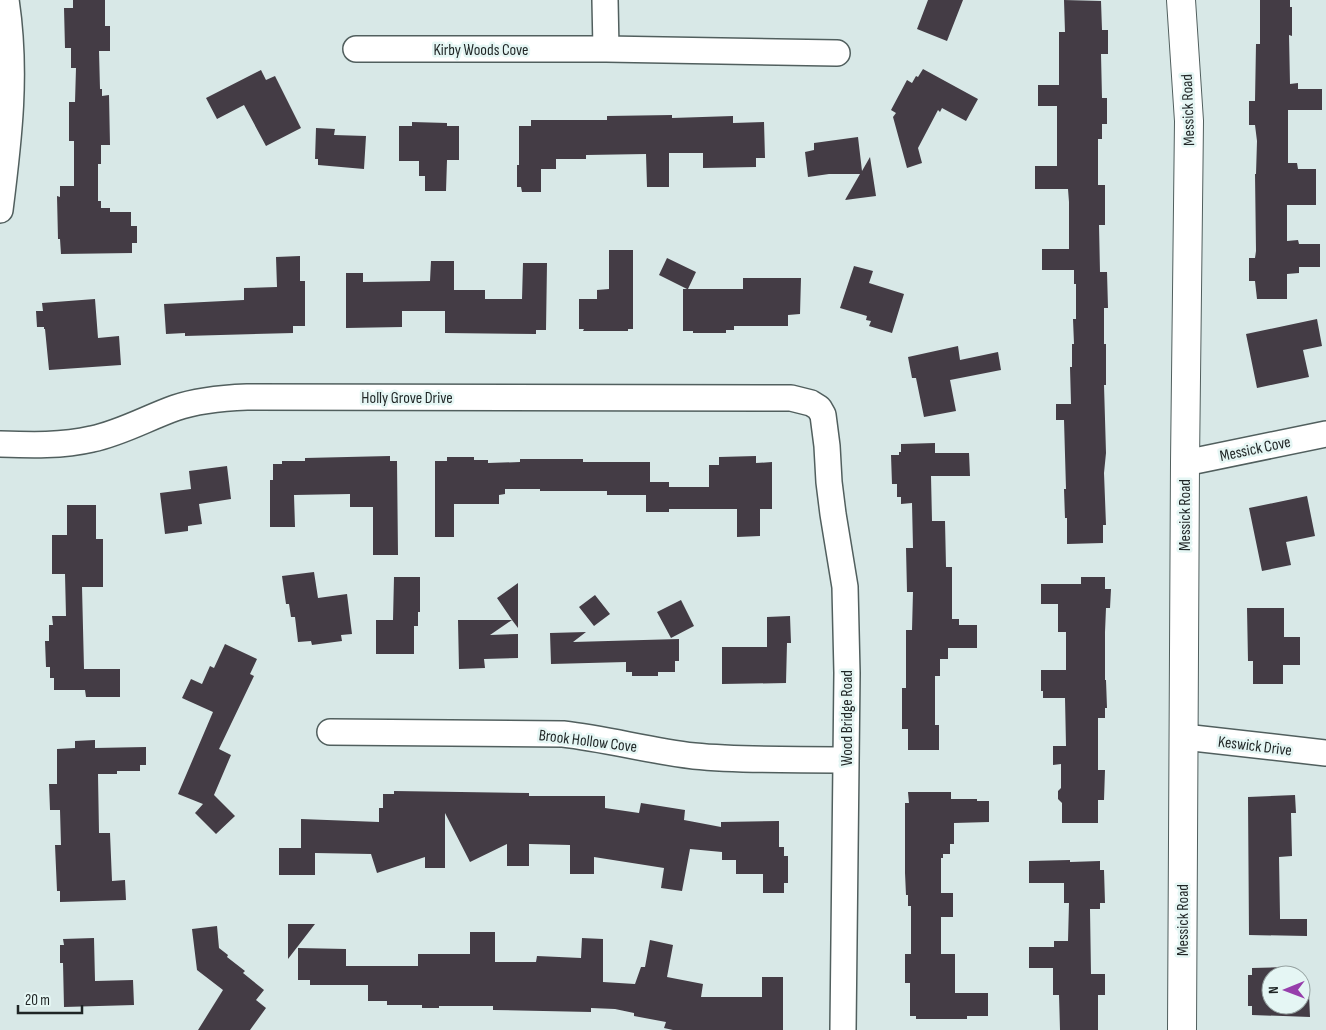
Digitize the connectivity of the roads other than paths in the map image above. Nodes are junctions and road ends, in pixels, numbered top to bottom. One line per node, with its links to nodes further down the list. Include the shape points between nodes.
1 (6, 0): 7 (street, via 10,47)
2 (605, 0): 5 (street)
3 (1181, 0): 12 (street, Messick Road, via 1188,121)
4 (356, 49): 5 (street, Kirby Woods Cove)
5 (606, 49): 6 (street, Kirby Woods Cove)
6 (836, 54)
7 (6, 86): 8 (street, via 10,126)
8 (0, 210)
9 (819, 408): 11 (street, Holly Grove Drive, via 802,400 765,398 247,397 186,405 93,439 50,444); 16 (street, Wood Bridge Road, via 825,425 829,482 846,587)
10 (1326, 434): 12 (street, Messick Cove)
11 (0, 444)
12 (1184, 463): 14 (street, Messick Road)
13 (330, 732): 16 (street, Brook Hollow Cove, via 554,734 692,756)
14 (1184, 737): 15 (street, Keswick Drive); 18 (street, Messick Road)
15 (1326, 753)
16 (846, 760): 17 (street, Wood Bridge Road)
17 (843, 1030)
18 (1182, 1030)

